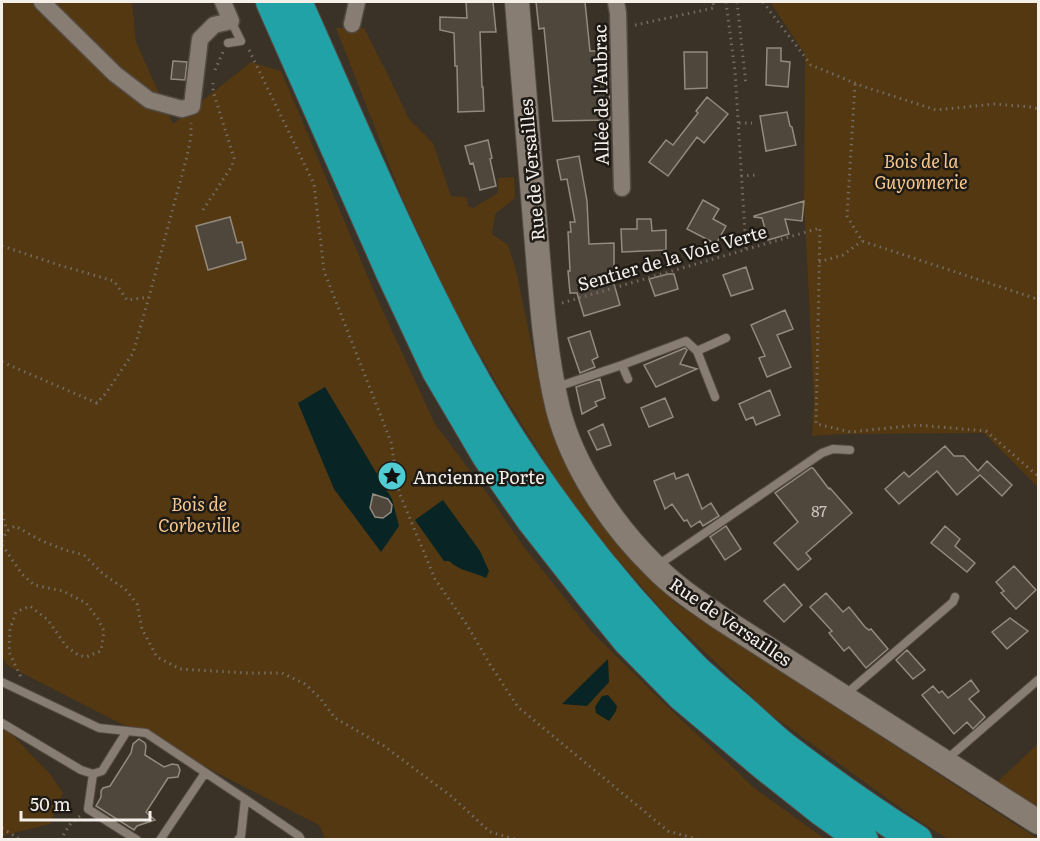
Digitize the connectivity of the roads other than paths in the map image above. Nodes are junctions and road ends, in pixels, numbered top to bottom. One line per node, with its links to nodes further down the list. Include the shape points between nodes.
1 (42, 2): 8 (street, via 115,74 149,100 182,109 192,106 200,39 214,25)
2 (223, 2): 8 (street)
3 (271, 2): 35 (highway, via 437,371 487,456 530,518 628,641 682,696)
4 (297, 2): 36 (highway, via 414,264 462,357 514,446 552,501 634,603 699,672 784,747)
5 (357, 2): 9 (street)
6 (517, 2): 16 (main road, Rue de Versailles, via 542,309)
7 (616, 2): 11 (street, Allée de l'Aubrac)
8 (231, 21): 10 (lane, via 241,41)
9 (352, 24)
10 (228, 43)
11 (622, 188)
12 (726, 338): 13 (lane)
13 (697, 351): 14 (lane, via 686,341); 17 (lane)
14 (622, 365): 15 (lane); 16 (lane)
15 (628, 379)
16 (554, 388): 19 (main road, Rue de Versailles, via 569,440 597,495 629,540)
17 (714, 397)
18 (850, 450): 19 (lane, via 822,453)
19 (655, 567): 23 (main road, Rue de Versailles, via 700,604)
20 (955, 597): 23 (lane)
21 (1038, 680): 26 (lane)
22 (2, 682): 25 (lane, via 99,728)
23 (844, 696): 26 (main road, Rue de Versailles)
24 (2, 723): 28 (lane)
25 (127, 731): 27 (lane, via 146,733); 28 (lane, via 102,771)
26 (945, 761): 30 (main road, Rue de Versailles)
27 (205, 773): 29 (lane); 33 (lane)
28 (93, 774): 32 (lane, via 88,809)
29 (245, 799): 31 (lane); 34 (lane)
30 (1038, 822)
31 (242, 838)
32 (137, 840)
33 (160, 840)
34 (301, 840)
35 (863, 840)
36 (917, 840)

